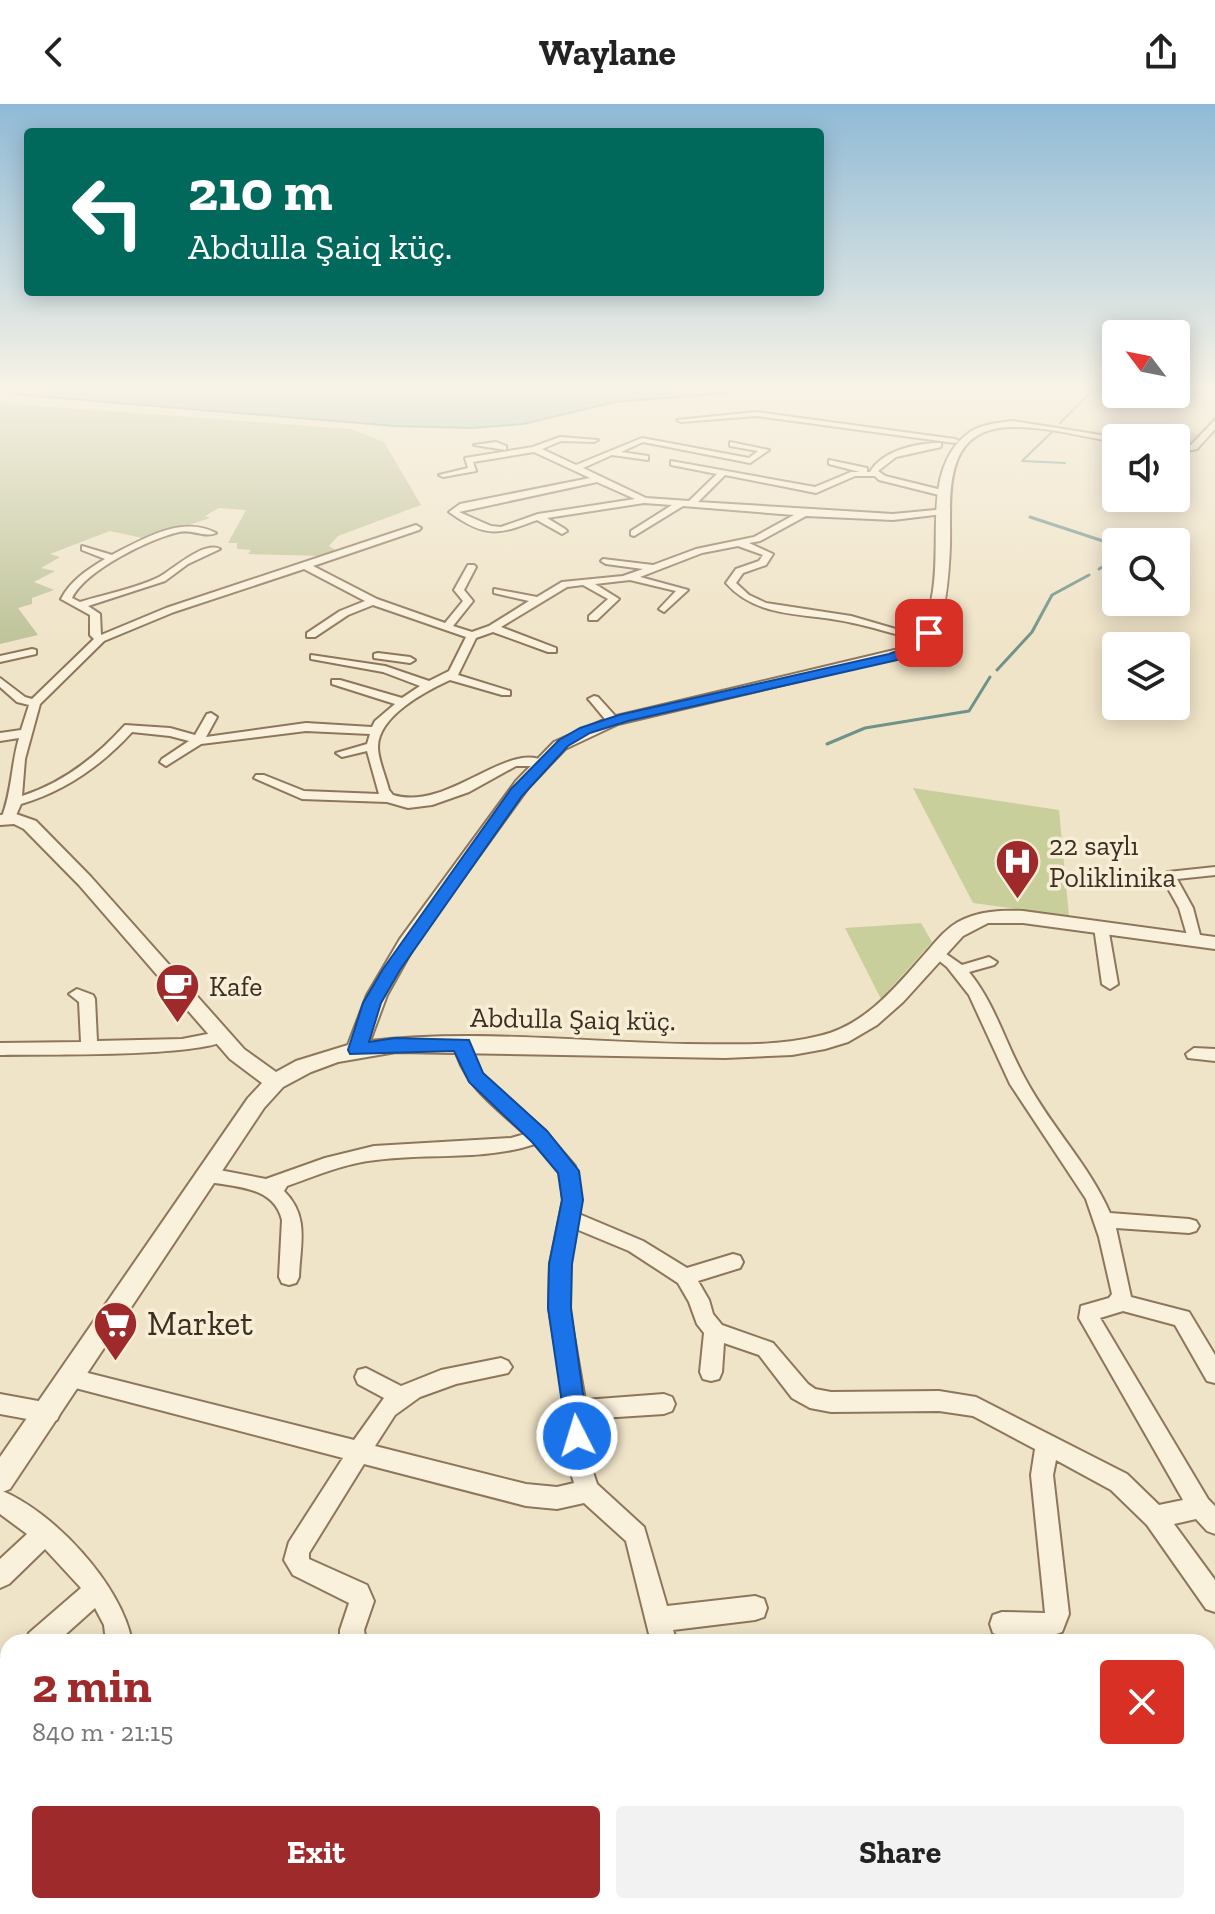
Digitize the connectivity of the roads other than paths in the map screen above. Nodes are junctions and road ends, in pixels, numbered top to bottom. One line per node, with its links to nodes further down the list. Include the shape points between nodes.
1 (466, 470): 8 (street)
2 (581, 470): 9 (street)
3 (710, 470): 7 (street)
4 (868, 470): 6 (street)
5 (947, 470): 10 (street)
6 (874, 472): 7 (street, via 816,490); 10 (street)
7 (722, 473): 12 (street)
8 (443, 475)
9 (597, 479): 11 (street); 15 (street, via 453,512 502,530)
10 (943, 493): 13 (street)
11 (644, 500): 12 (street); 15 (street)
12 (686, 504): 14 (street); 19 (street)
13 (943, 511): 14 (street, via 893,517); 45 (street, via 942,579)
14 (804, 513): 20 (street, via 771,533)
15 (538, 517): 17 (street)
16 (416, 528): 25 (street)
17 (562, 531)
18 (211, 533): 24 (street, via 178,530)
19 (634, 533)
20 (740, 543): 29 (street); 45 (street, via 768,554 763,563 739,571 731,583 752,601)
21 (85, 548): 24 (street)
22 (215, 549): 35 (street, via 162,579)
23 (291, 558): 25 (street)
24 (114, 559): 35 (street, via 66,596)
25 (323, 559): 27 (street)
26 (606, 561): 29 (street)
27 (304, 565): 34 (street); 37 (street)
28 (471, 567): 40 (street, via 459,590 468,601)
29 (651, 567): 30 (street)
30 (628, 577): 31 (street); 36 (street, via 683,590)
31 (584, 582): 33 (street, via 565,584); 38 (street, via 614,599)
32 (498, 591): 33 (street)
33 (536, 600): 41 (street)
34 (373, 601): 40 (street); 42 (street)
35 (81, 605): 44 (street, via 95,614 95,635)
36 (664, 609)
37 (150, 617): 39 (street); 44 (street)
38 (593, 618)
39 (170, 624)
40 (446, 628): 43 (street)
41 (493, 628): 43 (street); 46 (street)
42 (311, 635)
43 (472, 636): 52 (street)
44 (100, 639): 59 (street)
45 (925, 639): 61 (street, via 892,657)
46 (552, 650)
47 (32, 652): 49 (street)
48 (315, 657): 51 (street)
49 (0, 659)
50 (410, 660): 51 (street, via 378,653)
51 (367, 666): 55 (street)
52 (450, 676): 55 (street); 56 (street)
53 (0, 681): 59 (street, via 21,700)
54 (336, 682): 58 (street)
55 (429, 685): 58 (street)
56 (506, 693)
57 (594, 699): 61 (street)
58 (402, 702): 62 (street)
59 (35, 703): 63 (street)
60 (211, 717): 65 (street)
61 (613, 721): 69 (street, via 572,737)
62 (376, 731): 65 (street, via 306,727); 66 (street)
63 (27, 733): 64 (street); 72 (street)
64 (0, 737)
65 (198, 740): 68 (street); 72 (street, via 129,728 87,768)
66 (372, 746): 67 (street); 71 (street)
67 (342, 753)
68 (166, 762)
69 (541, 763): 71 (street, via 514,762 427,802); 86 (street, via 392,969 363,1023)
70 (260, 778): 71 (street, via 302,795)
71 (388, 798)
72 (8, 813): 82 (street, via 30,825 85,881)
73 (1213, 872): 75 (street, via 1168,876 1186,908)
74 (1101, 927): 75 (street, Abdulla Şaiq küç.); 77 (street, Abdulla Şaiq küç., via 992,916 963,927); 80 (street)
75 (1194, 939): 76 (street, Abdulla Şaiq küç.)
76 (1215, 943)
77 (936, 952): 79 (street); 83 (street, Abdulla Şaiq küç., via 865,1024 811,1045 708,1051)
78 (989, 962): 79 (street)
79 (960, 970): 94 (street, via 1018,1083 1076,1166)
80 (1110, 984)
81 (77, 994): 84 (street, via 90,1007)
82 (223, 1037): 84 (street, via 182,1045); 89 (street)
83 (462, 1044): 86 (street, Abdulla Şaiq küç.); 90 (street, via 476,1078)
84 (89, 1045): 85 (street)
85 (0, 1049)
86 (357, 1050): 89 (street, Abdulla Şaiq küç., via 310,1063)
87 (1194, 1054): 88 (street)
88 (1215, 1055)
89 (275, 1082): 91 (street)
90 (539, 1136): 92 (street, via 512,1145 366,1155); 93 (street, via 569,1171)
91 (209, 1175): 92 (street); 105 (street)
92 (278, 1185): 97 (street, via 274,1193 289,1208 292,1220)
93 (571, 1219): 98 (street, via 636,1246); 109 (street, via 560,1264 559,1308)
94 (1104, 1220): 95 (street); 99 (street)
95 (1189, 1226)
96 (733, 1262): 98 (street)
97 (289, 1277)
98 (685, 1277): 100 (street)
99 (1121, 1301): 103 (street, via 1182,1318); 116 (street, via 1094,1308 1089,1318)
100 (715, 1331): 102 (street); 111 (street, via 766,1349 800,1391 820,1401 939,1401 976,1407)
101 (501, 1367): 106 (street, via 455,1375)
102 (711, 1372)
103 (1215, 1374)
104 (366, 1377): 106 (street)
105 (72, 1378): 110 (street); 112 (street)
106 (400, 1396): 112 (street)
107 (0, 1404): 110 (street)
108 (664, 1404): 109 (street)
109 (575, 1410): 114 (street, via 579,1463)
110 (49, 1413): 113 (street)
111 (1047, 1444): 117 (street, via 1119,1482); 123 (street, via 1042,1475 1057,1614 1053,1623 1043,1626)
112 (359, 1450): 114 (street, via 526,1495 557,1498); 127 (street, via 297,1550 296,1560 358,1594 362,1601)
113 (0, 1480)
114 (588, 1491): 124 (street, via 636,1535)
115 (0, 1501): 118 (street)
116 (1208, 1515): 117 (street)
117 (1155, 1517): 121 (street)
118 (45, 1533): 119 (street); 120 (street)
119 (0, 1576)
120 (96, 1591): 125 (street); 126 (street, via 116,1619)
121 (1215, 1600)
122 (755, 1608): 124 (street)
123 (1002, 1624)
124 (661, 1630)
125 (47, 1634)
126 (118, 1634)
127 (352, 1634)

